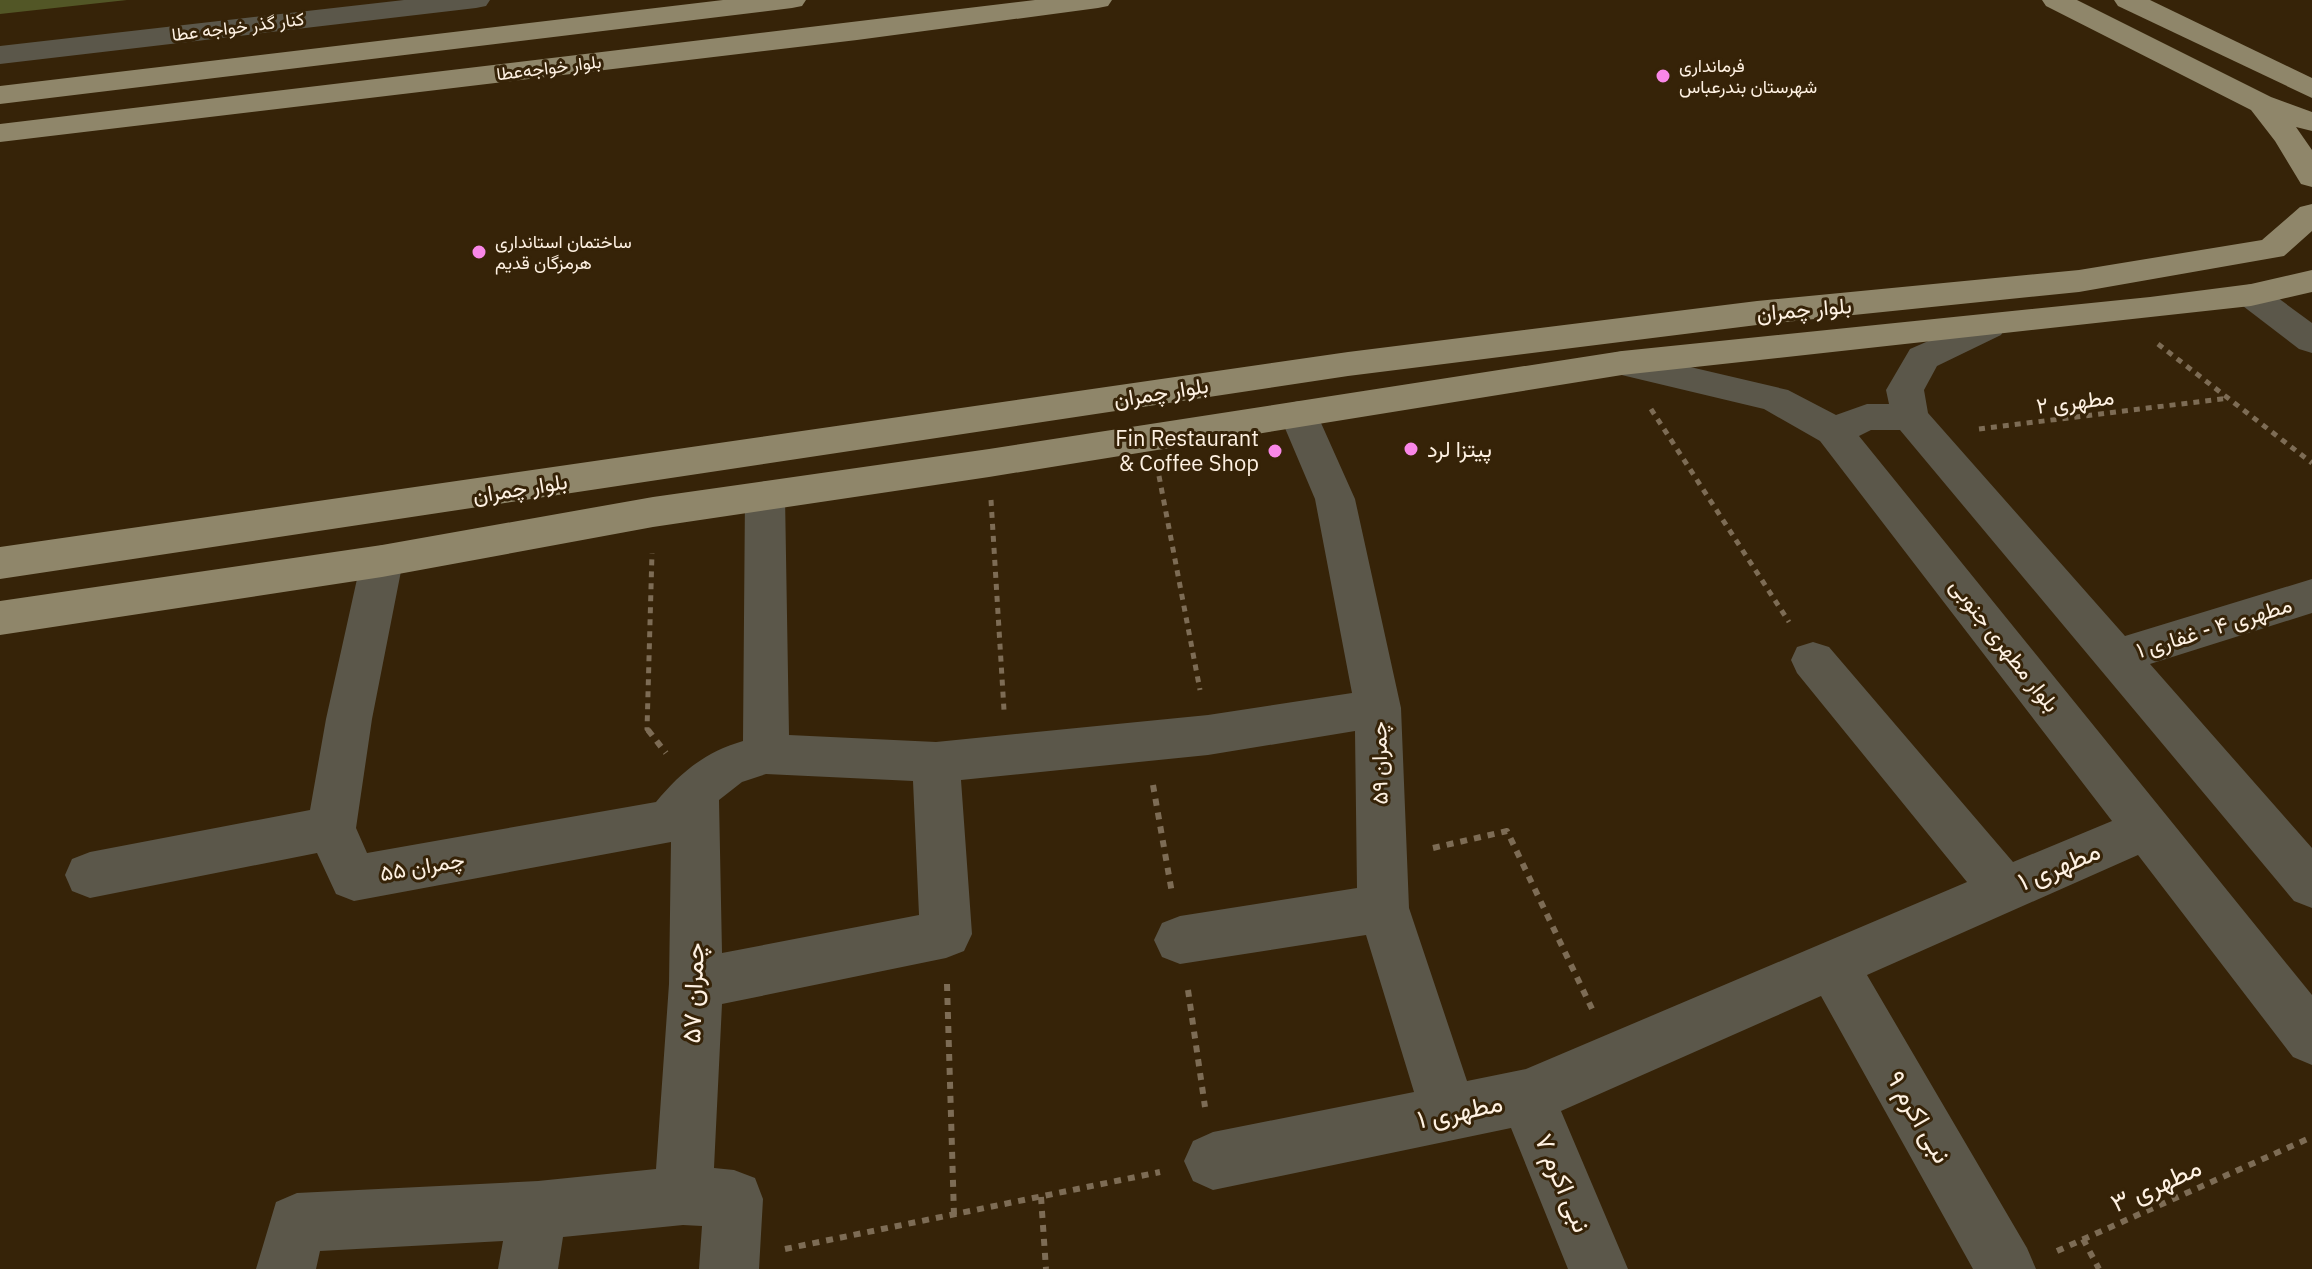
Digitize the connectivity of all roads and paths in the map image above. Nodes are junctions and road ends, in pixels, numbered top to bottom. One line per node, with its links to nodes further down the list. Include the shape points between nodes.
1 (476, 0): 6 (street, کنار گذر خواجه عطا)
2 (792, 0): 8 (main road, بلوار خواجه‌عطا)
3 (1098, 0): 11 (main road, بلوار خواجه‌عطا)
4 (2056, 0): 9 (main road)
5 (2128, 0): 7 (main road)
6 (0, 55)
7 (2312, 89)
8 (0, 95)
9 (2260, 103): 10 (main road); 12 (main road)
10 (2312, 122)
11 (0, 133)
12 (2312, 177)
13 (2312, 214): 15 (main road)
14 (2312, 233): 15 (main road, بلوار چمران)
15 (2272, 249): 32 (main road, بلوار چمران, via 2079,281 1757,313 1348,364)
16 (2312, 281): 17 (main road, بلوار چمران)
17 (2251, 295): 18 (main road, بلوار چمران); 20 (street)
18 (2116, 312): 19 (main road, بلوار چمران); 22 (path)
19 (1988, 327): 21 (main road, بلوار چمران); 24 (street, via 1923,358 1905,390)
20 (2312, 341)
21 (1622, 363): 23 (main road, بلوار چمران); 25 (street, بلوار مطهری جنوبی, via 1775,399); 36 (path)
22 (2229, 398): 24 (path, مطهری ۲); 28 (path)
23 (1298, 414): 26 (main road, بلوار چمران); 37 (street, چمران ۵۹, via 1335,499)
24 (1918, 426): 25 (street, via 1867,417); 35 (street)
25 (1834, 431): 44 (street, بلوار مطهری جنوبی)
26 (1152, 437): 27 (main road, بلوار چمران); 38 (path)
27 (989, 463): 29 (main road, بلوار چمران); 40 (path)
28 (2312, 463)
29 (765, 496): 30 (main road, بلوار چمران); 39 (street)
30 (653, 512): 31 (main road, بلوار چمران); 42 (path, via 647,729)
31 (382, 561): 34 (main road, بلوار چمران); 43 (street)
32 (0, 563)
33 (2312, 596): 35 (street, مطهری ۴ - غفاری ۱)
34 (0, 618)
35 (2116, 657): 47 (street)
36 (1813, 660): 48 (street)
37 (1378, 708): 38 (street); 46 (street, چمران ۵۹)
38 (1208, 735): 40 (street)
39 (766, 754): 41 (street); 42 (street, via 727,766)
40 (1006, 755): 41 (street)
41 (936, 762): 49 (street)
42 (682, 806): 43 (street, چمران ۵۵, via 354,878); 52 (street, چمران ۵۷)
43 (331, 828): 45 (street)
44 (2148, 828): 48 (street, مطهری ۱); 53 (street, بلوار مطهری جنوبی)
45 (90, 875)
46 (1382, 884): 50 (street); 54 (path, via 1507,831); 56 (street, چمران ۵۹)
47 (2312, 885)
48 (2005, 890): 51 (street, مطهری ۱)
49 (946, 934): 52 (street); 62 (path)
50 (1180, 940)
51 (1832, 965): 54 (street, مطهری ۱); 64 (street, نبی اکرم ۹)
52 (696, 984): 59 (street, چمران ۵۷)
53 (2305, 1017)
54 (1616, 1059): 55 (street, مطهری ۱)
55 (1527, 1097): 56 (street, مطهری ۱); 69 (street, نبی اکرم ۷)
56 (1449, 1113): 58 (street, مطهری ۱)
57 (2312, 1137): 63 (path, مطهری ۳)
58 (1213, 1161): 60 (path)
59 (683, 1196): 61 (street); 65 (street, via 734,1199)
60 (1041, 1197): 62 (path); 68 (path)
61 (538, 1210): 66 (street, via 297,1223); 67 (street)
62 (954, 1215): 65 (path)
63 (2083, 1239): 64 (path, مطهری ۳); 70 (path)
64 (2024, 1263)
65 (729, 1265)
66 (286, 1269)
67 (528, 1269)
68 (1046, 1269)
69 (1598, 1269)
70 (2099, 1269)

